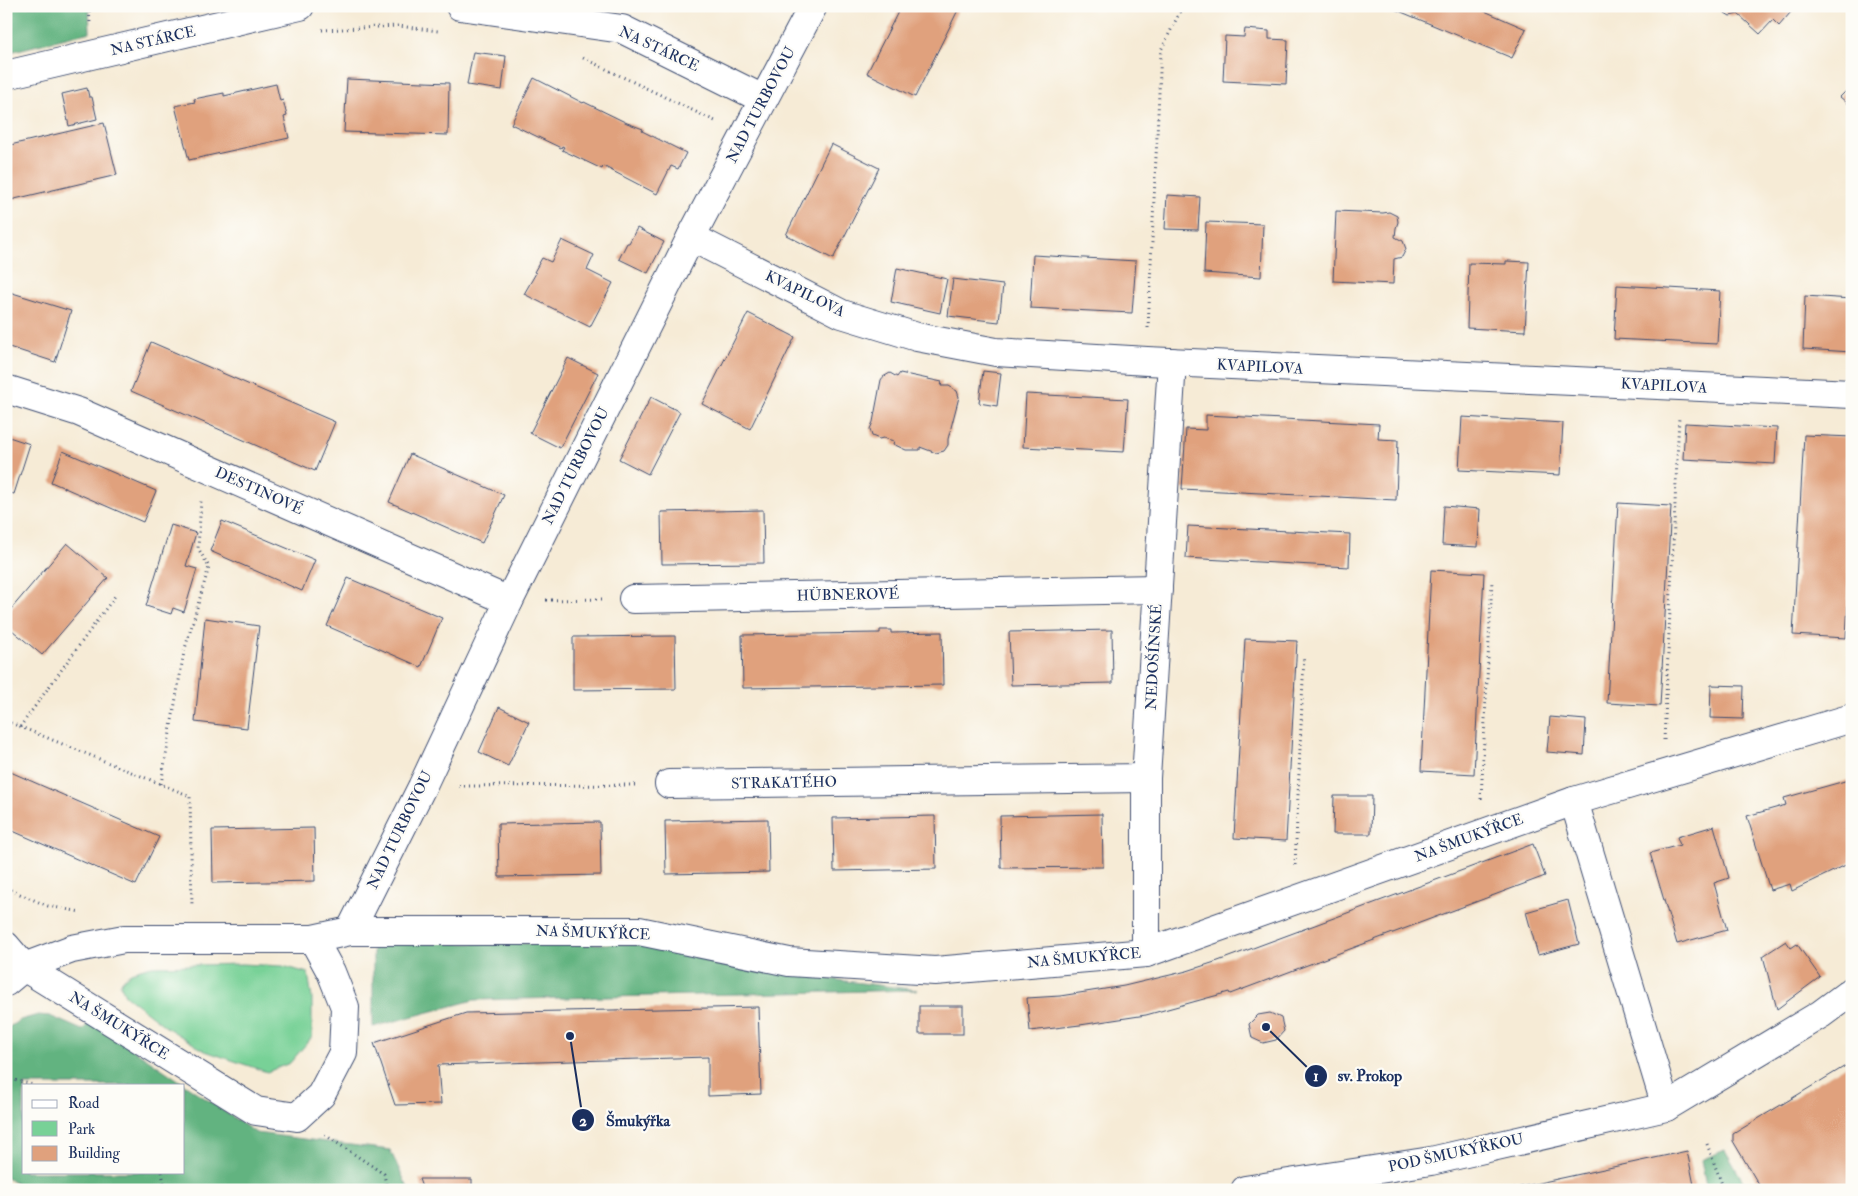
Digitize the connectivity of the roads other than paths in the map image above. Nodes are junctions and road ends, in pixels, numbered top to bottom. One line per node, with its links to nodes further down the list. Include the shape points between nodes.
1 (300, 6): 4 (street, NA STÁRCE)
2 (460, 6): 5 (street, NA STÁRCE, via 622,29)
3 (813, 6): 5 (street, NAD TURBOVOU)
4 (6, 75)
5 (763, 99): 6 (street, NAD TURBOVOU)
6 (691, 237): 7 (street, KVAPILOVA, via 842,314 917,337 996,352); 12 (street, NAD TURBOVOU)
7 (1159, 362): 9 (street, KVAPILOVA); 10 (street, NEDOŠÍNSKÉ)
8 (6, 389): 12 (street, DESTINOVÉ, via 78,412)
9 (1852, 394)
10 (1158, 589): 11 (street, HÜBNEROVÉ); 14 (street, NEDOŠÍNSKÉ)
11 (633, 599)
12 (509, 601): 17 (street, NAD TURBOVOU)
13 (1852, 718): 16 (street, NA ŠMUKÝŘCE)
14 (1146, 778): 15 (street, STRAKATÉHO); 20 (street, NEDOŠÍNSKÉ)
15 (668, 784)
16 (1574, 801): 20 (street, NA ŠMUKÝŘCE); 23 (street)
17 (350, 931): 18 (street, NA ŠMUKÝŘCE); 20 (street, NA ŠMUKÝŘCE, via 639,931 789,962 935,971)
18 (313, 939): 21 (street, NA ŠMUKÝŘCE, via 124,939 72,949); 21 (street, NA ŠMUKÝŘCE, via 345,1007 343,1053 321,1095 297,1117 256,1111)
19 (6, 946): 21 (street)
20 (1146, 953)
21 (15, 975)
22 (1852, 991): 23 (street, POD ŠMUKÝŘKOU, via 1821,1014)
23 (1666, 1107): 24 (street, POD ŠMUKÝŘKOU, via 1431,1161)
24 (1245, 1190)

